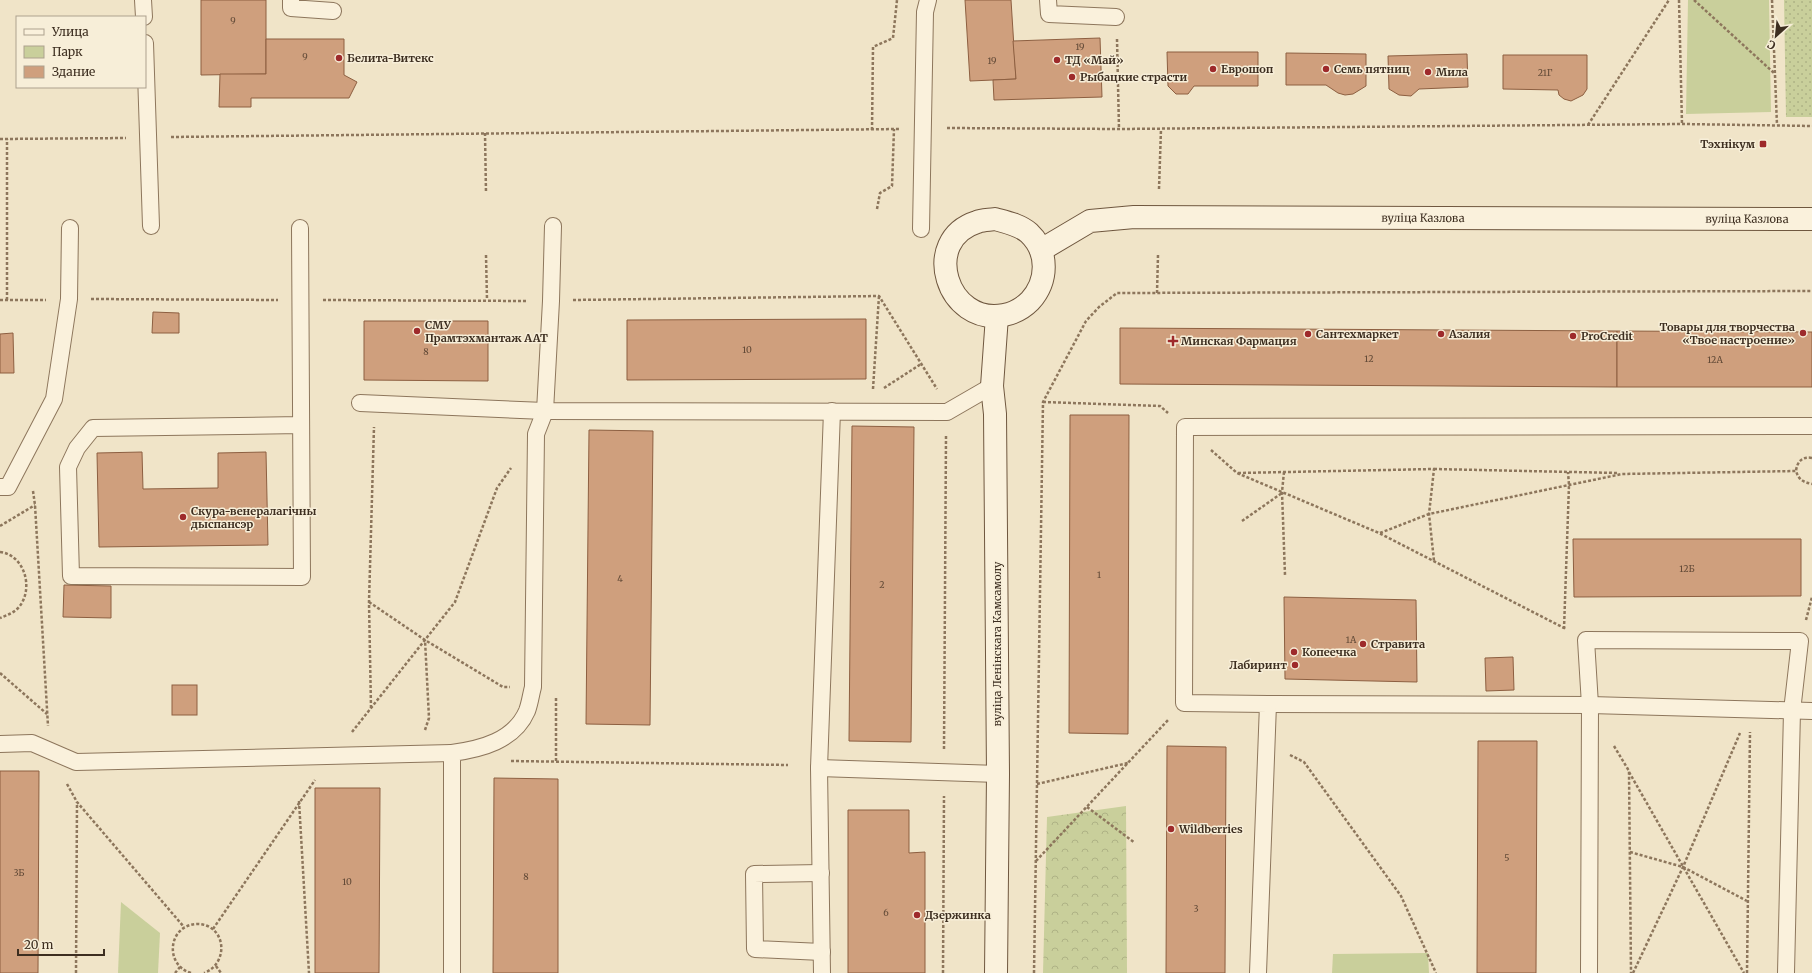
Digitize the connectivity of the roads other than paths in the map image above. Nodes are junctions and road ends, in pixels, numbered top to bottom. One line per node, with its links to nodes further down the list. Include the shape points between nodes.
1 (143, 0): 6 (lane)
2 (291, 0): 5 (lane, via 291,8)
3 (928, 0): 14 (lane, via 925,12)
4 (1048, 0): 7 (lane, via 1049,14)
5 (333, 11)
6 (144, 16)
7 (1116, 17)
8 (146, 66): 10 (lane)
9 (1812, 219): 15 (main road, вуліца Казлова, via 1134,217 1090,221)
10 (151, 226)
11 (553, 226): 19 (lane)
12 (70, 228): 23 (lane, via 69,299 54,399 8,487)
13 (300, 228): 21 (lane)
14 (921, 229)
15 (1041, 250): 16 (main road, via 1044,265 1042,280 1036,294 1026,306 1012,313); 16 (main road, via 1028,232 995,219 977,222 960,231 948,245 945,262 947,279 954,294 965,306 980,314)
16 (997, 316): 17 (main road, вуліца Ленінскага Камсамолу)
17 (992, 386): 20 (lane, via 947,412); 31 (main road, вуліца Ленінскага Камсамолу, via 995,414)
18 (367, 403): 19 (lane)
19 (544, 411): 20 (lane); 29 (lane, via 536,434 533,687 527,711 517,726 501,740 474,750)
20 (832, 411): 30 (lane)
21 (301, 425): 21 (lane, via 302,577 71,576 68,467 77,448 93,428)
22 (1812, 426): 24 (lane, via 1185,427 1184,703)
23 (0, 487)
24 (1268, 704): 25 (lane); 37 (lane)
25 (1590, 705): 26 (lane); 26 (lane, via 1586,640 1800,641); 38 (lane)
26 (1792, 711): 27 (lane); 39 (lane)
27 (1812, 711)
28 (0, 744): 29 (lane, via 32,743 76,762)
29 (452, 753): 34 (lane)
30 (819, 768): 31 (lane); 32 (lane)
31 (998, 774): 36 (main road, вуліца Ленінскага Камсамолу)
32 (821, 873): 33 (lane); 33 (lane, via 754,874 755,949)
33 (822, 952): 35 (lane)
34 (452, 973)
35 (822, 973)
36 (996, 973)
37 (1258, 973)
38 (1589, 973)
39 (1786, 973)

